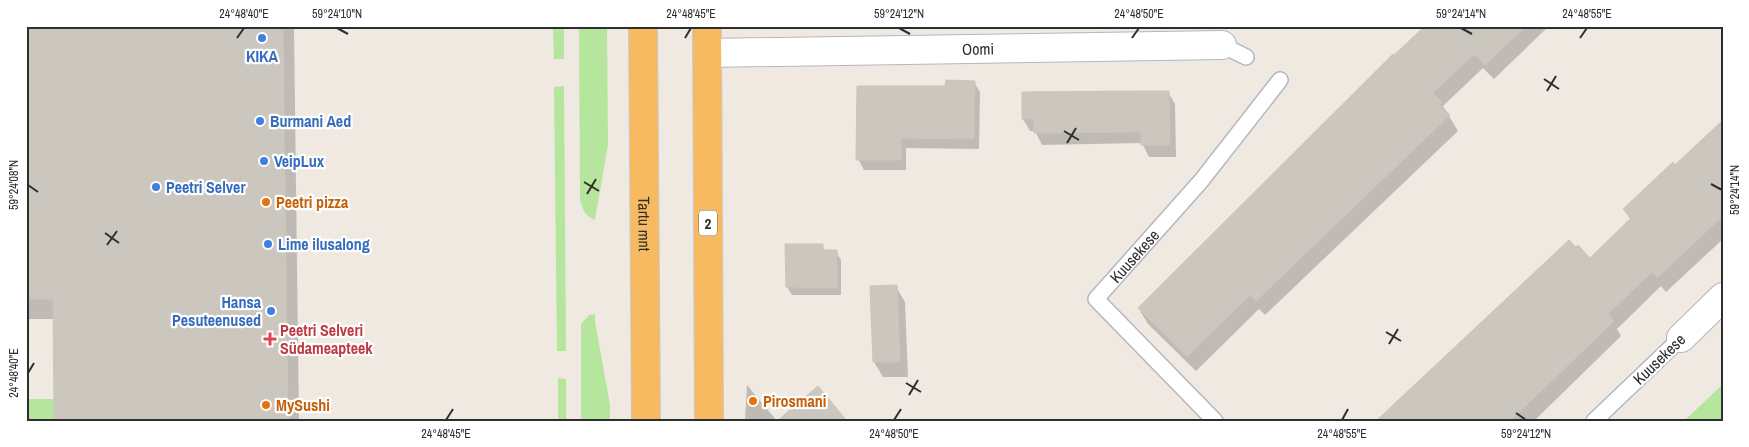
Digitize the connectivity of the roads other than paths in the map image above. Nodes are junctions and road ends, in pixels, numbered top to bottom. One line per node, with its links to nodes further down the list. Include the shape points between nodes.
1 (643, 26): 7 (highway, Tartu mnt)
2 (707, 39): 3 (street, Oomi); 10 (highway, 2)
3 (1234, 51)
4 (1280, 80): 11 (lane, Kuusekese, via 1201,181 1096,299)
5 (1723, 298): 6 (street, Kuusekese)
6 (1681, 338): 12 (lane, Kuusekese)
7 (645, 371): 8 (highway); 9 (highway, Tartu mnt)
8 (634, 421)
9 (646, 421)
10 (709, 421)
11 (1216, 421)
12 (1594, 421)

